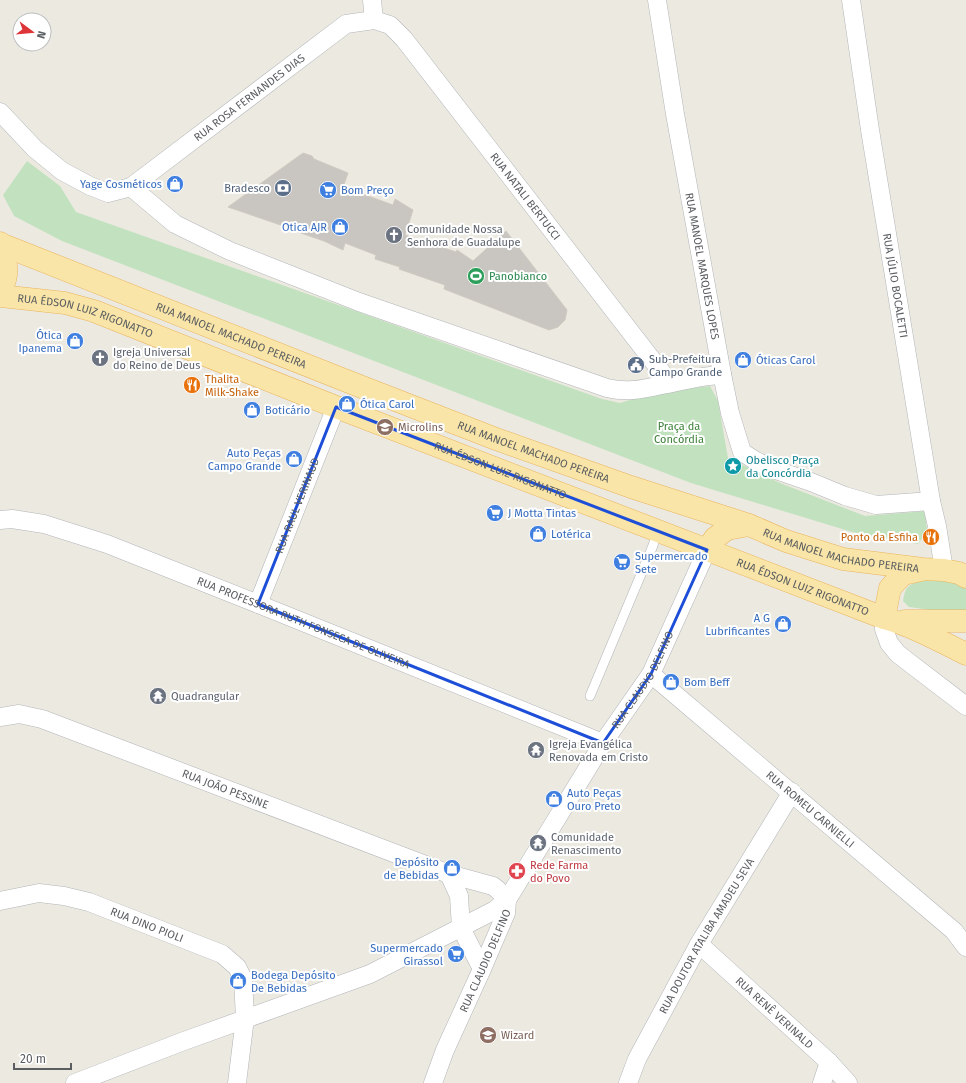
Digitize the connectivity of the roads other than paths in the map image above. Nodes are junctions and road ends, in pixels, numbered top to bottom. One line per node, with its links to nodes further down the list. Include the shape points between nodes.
1 (372, 0): 4 (street)
2 (657, 0): 10 (street, RUA MANOEL MARQUES LOPES)
3 (851, 0): 13 (street, RUA JÚLIO BOCALETTI)
4 (374, 20): 6 (street, RUA ROSA FERNANDES DIAS, via 346,24); 11 (street, RUA NATALI BERTUCCI, via 390,25 404,39)
5 (0, 112): 6 (street, via 35,150 62,170 108,193)
6 (131, 187): 11 (street, via 175,224 230,250 359,302 607,388 634,390)
7 (1, 244): 8 (main road, via 6,263 6,276); 15 (main road, RUA MANOEL MACHADO PEREIRA, via 496,439)
8 (0, 287)
9 (0, 296): 12 (main road, RUA ÉDSON LUIZ RIGONATTO, via 65,303 94,311)
10 (722, 374): 11 (street); 13 (street, RUA MANOEL MARQUES LOPES, via 742,452 756,461 845,496 876,504)
11 (670, 383)
12 (336, 407): 16 (main road, RUA ÉDSON LUIZ RIGONATTO); 20 (street, RUA RAUL VERINAUD)
13 (931, 501): 18 (street, RUA JÚLIO BOCALETTI, via 937,526)
14 (0, 520): 20 (street, RUA PROFESSORA RUTH FONSECA DE OLIVEIRA, via 12,519 44,524 107,544)
15 (749, 525): 17 (main road, via 727,529 714,538); 18 (main road, RUA MANOEL MACHADO PEREIRA, via 786,541 843,559)
16 (658, 531): 17 (main road, RUA ÉDSON LUIZ RIGONATTO); 25 (lane)
17 (707, 550): 21 (main road, RUA ÉDSON LUIZ RIGONATTO); 24 (street, RUA CLAUDIO DELFINO)
18 (933, 570): 19 (main road, RUA MANOEL MACHADO PEREIRA, via 959,573); 21 (main road, via 902,574 890,588)
19 (966, 577)
20 (258, 604): 28 (street, RUA PROFESSORA RUTH FONSECA DE OLIVEIRA)
21 (890, 620): 22 (main road); 23 (main road); 26 (street, via 884,629 898,654)
22 (966, 621)
23 (966, 654)
24 (652, 674): 28 (street, RUA CLAUDIO DELFINO); 29 (street, RUA ROMEU CARNIELLI)
25 (590, 696)
26 (966, 706)
27 (0, 717): 30 (street, RUA JOÃO PESSINE, via 19,714 42,719)
28 (603, 743): 31 (street, RUA CLAUDIO DELFINO)
29 (792, 792): 34 (street, RUA ROMEU CARNIELLI); 35 (street, RUA DOUTOR ATALIBA AMADEU SEVA)
30 (449, 874): 31 (street, RUA JOÃO PESSINE, via 493,886); 33 (street, via 459,896)
31 (507, 900): 33 (street, via 496,910); 37 (street, RUA CLAUDIO DELFINO, via 506,913)
32 (0, 902): 38 (street, RUA DINO PIOLI, via 39,893 83,900 222,954 237,967 243,979)
33 (461, 928): 37 (street); 38 (street, via 370,974)
34 (960, 929): 36 (street, RUA ROMEU CARNIELLI)
35 (699, 944): 39 (street, RUA RENÊ VERINALD); 43 (street, RUA DOUTOR ATALIBA AMADEU SEVA, via 637,1059)
36 (966, 947)
37 (482, 969): 42 (street, RUA CLAUDIO DELFINO, via 445,1050)
38 (245, 1018): 40 (street); 41 (street, RUA DINO PIOLI)
39 (829, 1062): 44 (street); 45 (street, RUA RENÊ VERINALD)
40 (75, 1083)
41 (237, 1083)
42 (434, 1083)
43 (628, 1083)
44 (822, 1083)
45 (848, 1083)

